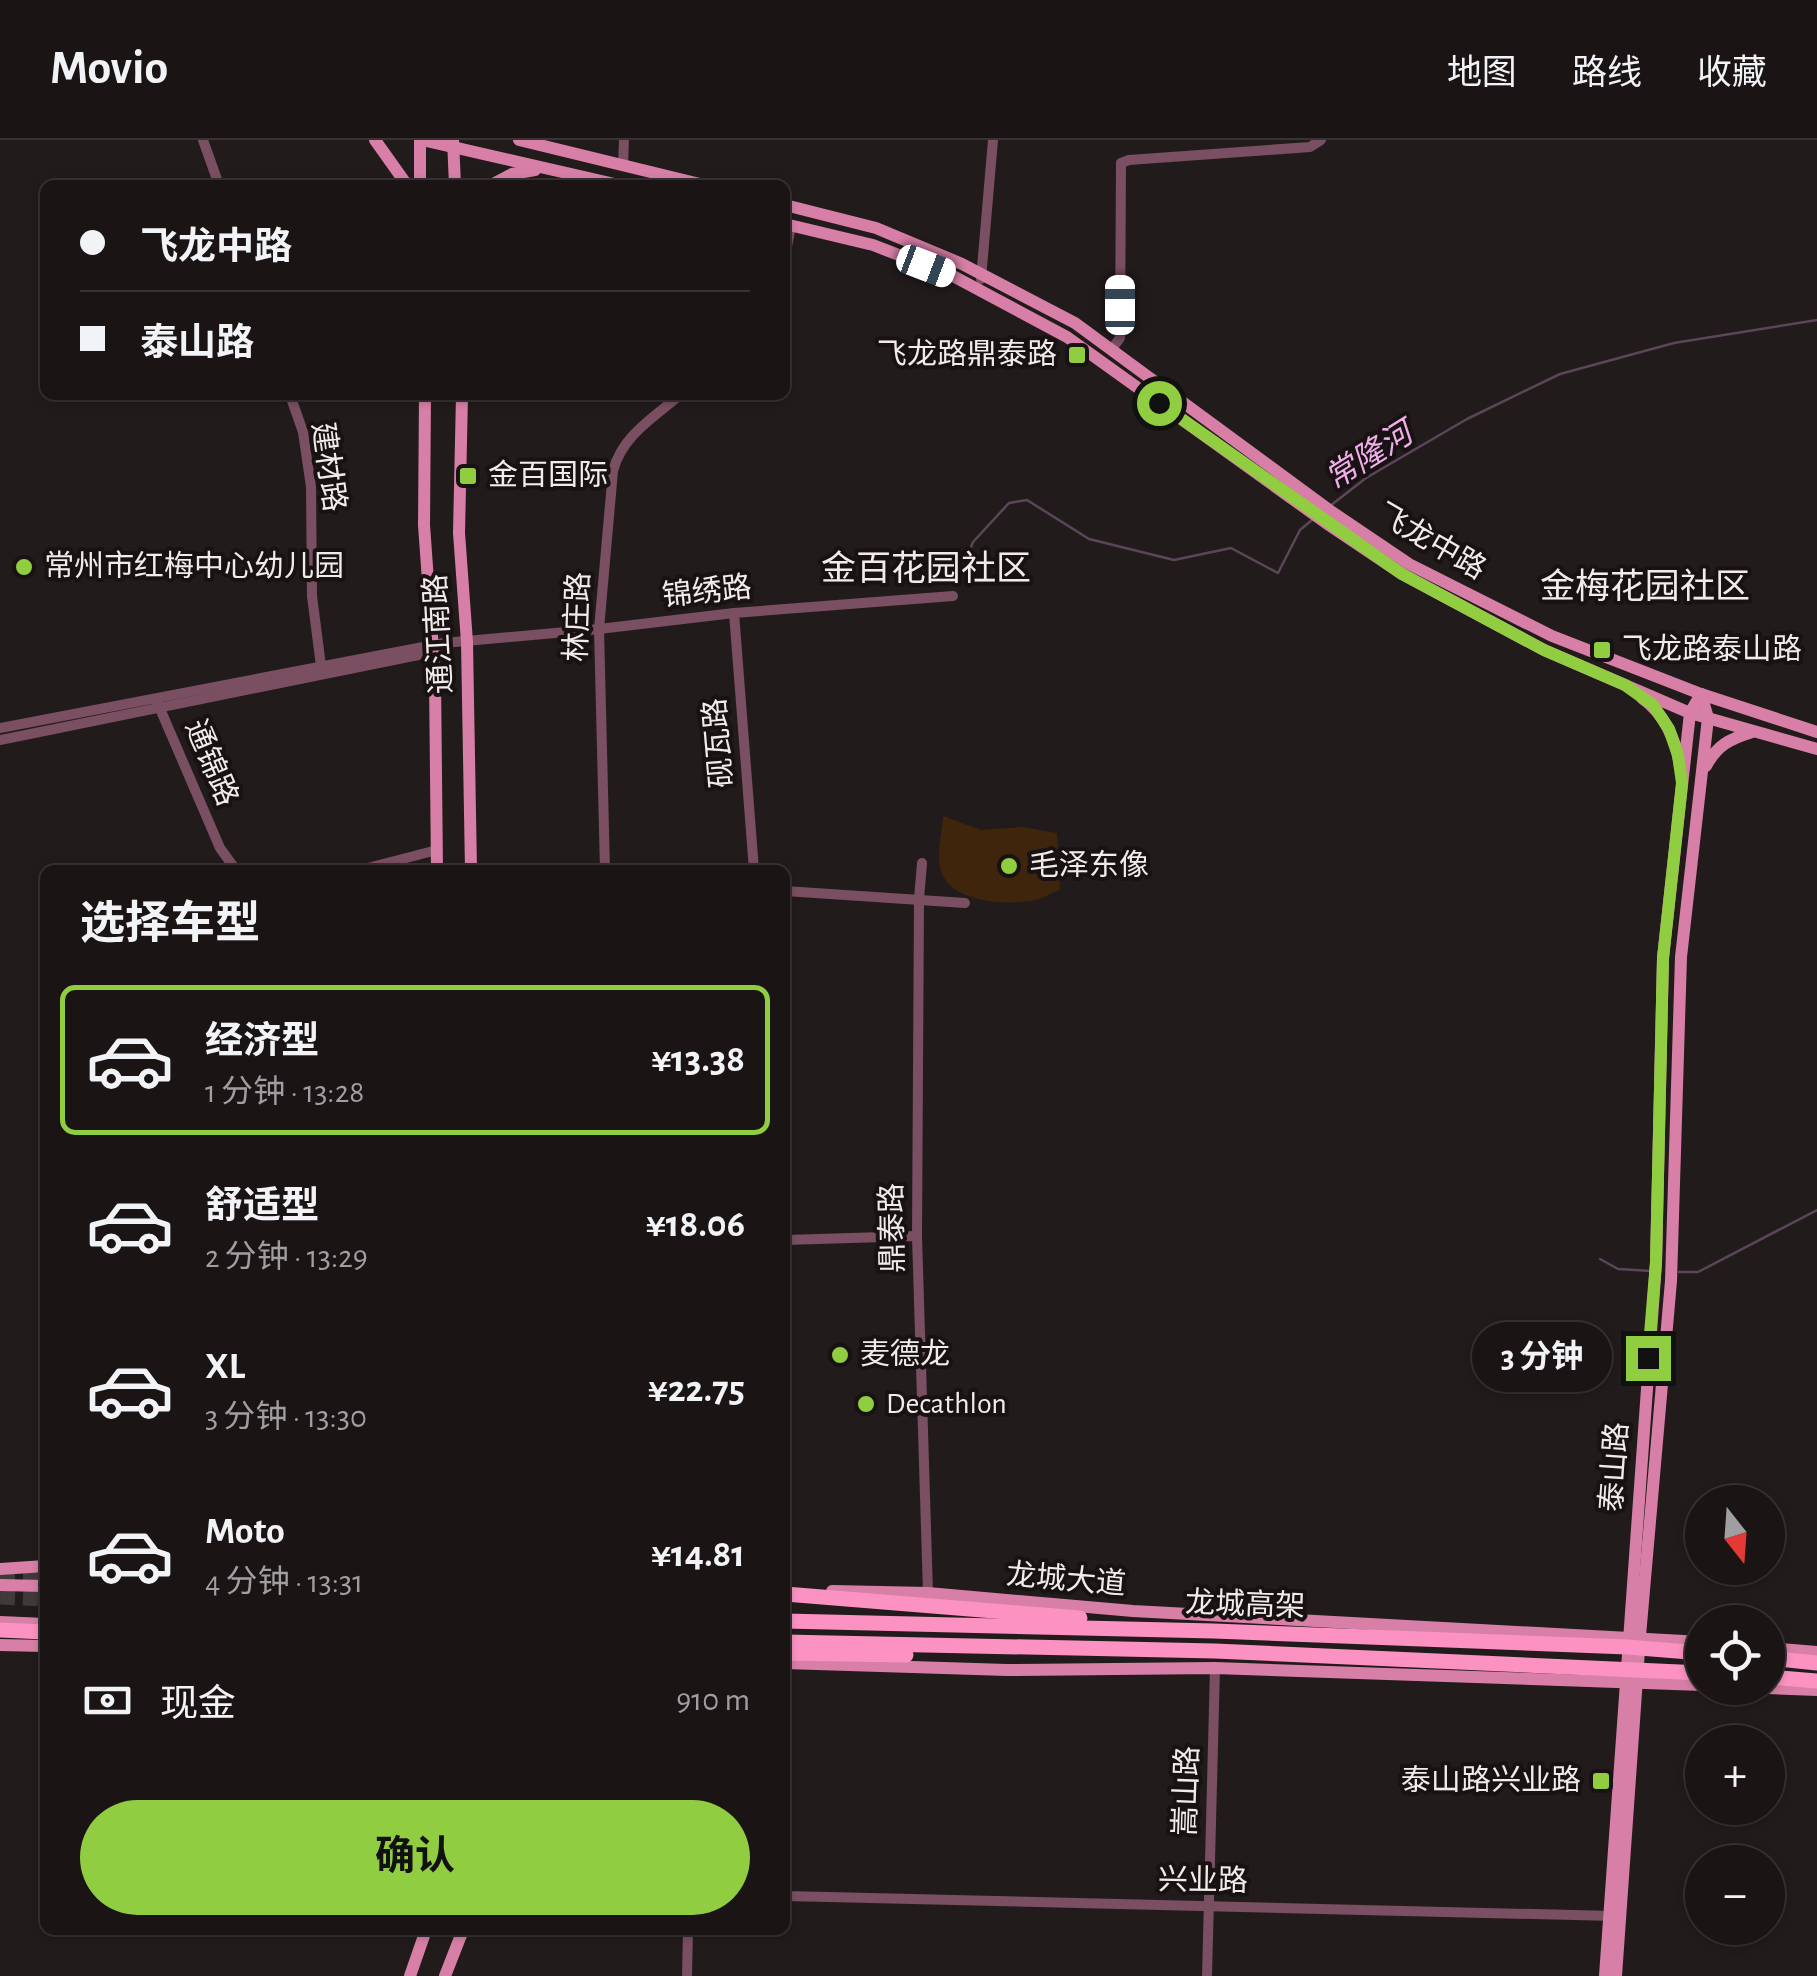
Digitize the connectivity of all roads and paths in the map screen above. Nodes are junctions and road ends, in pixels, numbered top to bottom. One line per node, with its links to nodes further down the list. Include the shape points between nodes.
1 (203, 140): 12 (street)
2 (375, 140): 13 (main road)
3 (421, 140): 9 (main road); 14 (main road)
4 (520, 140): 8 (main road)
5 (624, 140): 10 (street)
6 (992, 140): 21 (street)
7 (1322, 140): 23 (street, via 1121,163 1120,338)
8 (538, 142): 10 (main road)
9 (453, 145): 11 (main road); 15 (main road)
10 (623, 165): 18 (main road)
11 (546, 168): 16 (main road); 17 (main road)
12 (216, 180)
13 (403, 180)
14 (420, 180)
15 (455, 180)
16 (500, 180)
17 (598, 180)
18 (684, 180)
19 (790, 206): 21 (main road, 飞龙中路, via 876,228)
20 (790, 225): 22 (main road, 飞龙中路, via 873,245)
21 (982, 274): 22 (street); 23 (main road, 飞龙中路)
22 (981, 292): 28 (main road, 飞龙中路, via 1068,337)
23 (1111, 350): 28 (main road, 飞龙中路)
24 (292, 400): 34 (street, 建材路, via 311,487 312,596)
25 (426, 400): 33 (main road, 通江南路, via 424,525)
26 (462, 400): 32 (main road, 通江南路, via 458,533)
27 (674, 400): 31 (street, 林庄路, via 618,454)
28 (1322, 512): 35 (main road, 飞龙中路, via 1402,574); 36 (main road, 飞龙中路, via 1552,636)
29 (953, 596): 30 (street, 锦绣路)
30 (734, 613): 31 (street, 锦绣路); 53 (street, 砚瓦路)
31 (599, 630): 32 (street, 锦绣路); 52 (street, 林庄路)
32 (468, 642): 33 (street, 锦绣路); 51 (main road, 通江南路)
33 (433, 648): 34 (street, 锦绣路); 37 (street, 锦绣路); 46 (main road, 通江南路)
34 (321, 666): 37 (street, 锦绣路)
35 (1625, 685): 38 (main road, 飞龙中路); 45 (main road, via 1653,705 1669,729)
36 (1702, 694): 38 (main road, 泰山路); 39 (main road, 泰山路); 41 (main road, 飞龙中路)
37 (157, 702): 42 (street, 锦绣路); 48 (street, 通锦路)
38 (1690, 713): 39 (main road, 飞龙中路); 45 (main road, 泰山路)
39 (1708, 718): 40 (main road, 飞龙中路); 44 (main road, 泰山路)
40 (1754, 731): 43 (main road, 飞龙中路); 44 (main road, via 1714,751)
41 (1817, 732)
42 (0, 736)
43 (1817, 749)
44 (1701, 778): 71 (main road, 泰山路, via 1681,957 1671,1282)
45 (1682, 783): 71 (main road, 泰山路, via 1663,958 1656,1262)
46 (437, 850): 49 (street); 50 (main road, 通江南路)
47 (922, 863): 55 (street, 鼎泰路)
48 (232, 865)
49 (379, 865)
50 (437, 865)
51 (471, 865)
52 (605, 865)
53 (754, 865)
54 (790, 892): 55 (street)
55 (919, 900): 56 (street); 57 (street, 鼎泰路)
56 (966, 903)
57 (917, 1236): 58 (street); 65 (street, 鼎泰路)
58 (790, 1240)
59 (40, 1566): 60 (main road)
60 (0, 1569)
61 (0, 1584): 62 (main road)
62 (40, 1586)
63 (790, 1592): 65 (main road, 龙城大道)
64 (790, 1592): 70 (highway)
65 (928, 1593): 71 (main road, 龙城大道, via 1133,1612)
66 (790, 1621): 70 (highway, 龙城高架)
67 (40, 1624): 68 (main road)
68 (0, 1626): 69 (highway)
69 (40, 1631)
70 (1214, 1631): 77 (highway, 龙城高架)
71 (1634, 1636): 72 (main road, 龙城大道); 86 (main road, 泰山路)
72 (1685, 1640)
73 (790, 1642): 80 (highway, 龙城高架)
74 (0, 1644): 75 (main road)
75 (40, 1646)
76 (1785, 1649): 78 (main road)
77 (1685, 1652)
78 (1817, 1652)
79 (790, 1653): 80 (highway)
80 (1215, 1659): 83 (main road, via 1008,1670); 84 (highway, 龙城高架); 86 (main road); 92 (street, 嵩山路)
81 (1785, 1659): 82 (highway)
82 (1817, 1662)
83 (790, 1663)
84 (1685, 1672)
85 (1785, 1678): 87 (highway)
86 (1630, 1681): 88 (main road); 93 (main road, 泰山路)
87 (1817, 1681)
88 (1685, 1684)
89 (1785, 1689): 90 (main road)
90 (1817, 1690)
91 (790, 1896): 92 (street, 兴业路)
92 (1209, 1906): 93 (street, 兴业路); 100 (street, 嵩山路)
93 (1615, 1916): 101 (main road, 泰山路); 102 (main road, 泰山路)
94 (424, 1935): 97 (main road)
95 (462, 1935): 98 (main road)
96 (688, 1935): 99 (street)
97 (410, 1976)
98 (446, 1976)
99 (687, 1976)
100 (1208, 1976)
101 (1606, 1976)
102 (1616, 1976)

